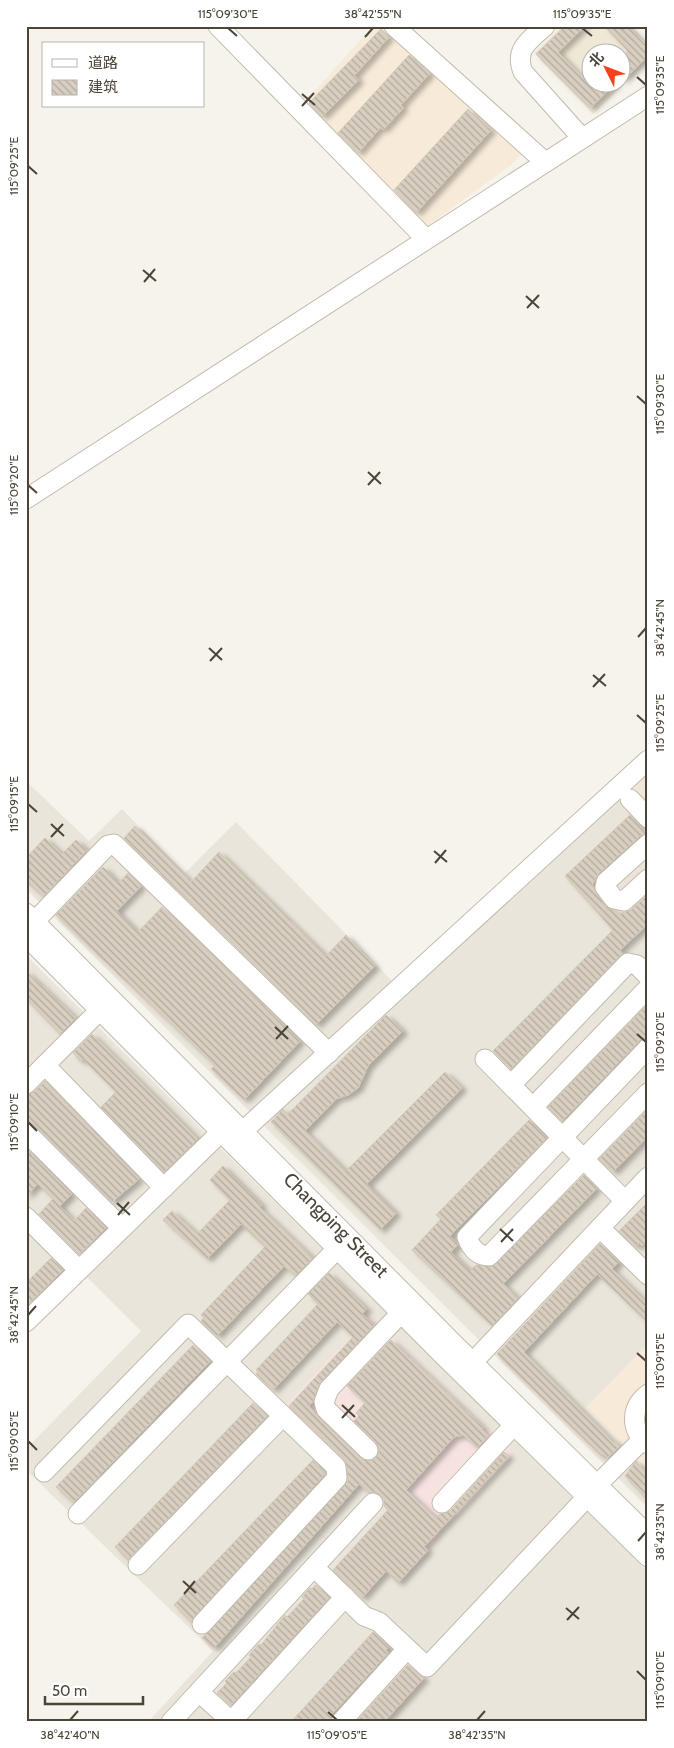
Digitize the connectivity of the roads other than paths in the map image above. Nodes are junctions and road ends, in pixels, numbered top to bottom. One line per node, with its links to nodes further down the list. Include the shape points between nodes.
1 (218, 26): 7 (street)
2 (394, 26): 6 (street)
3 (545, 26): 5 (street, via 528,42 519,62 523,72)
4 (648, 96): 5 (street)
5 (582, 138): 6 (street)
6 (545, 162): 7 (street)
7 (426, 239): 8 (street)
8 (26, 499)
9 (648, 760): 19 (street)
10 (630, 799): 11 (street)
11 (648, 818)
12 (648, 844): 13 (street, via 606,882 605,887 614,899 624,901)
13 (648, 879)
14 (29, 924): 17 (street, Changping Street); 19 (street, via 108,845 114,844); 26 (street, Changping Street)
15 (648, 976): 23 (street, via 637,965 628,962)
16 (648, 988): 25 (street)
17 (100, 1010): 21 (street); 28 (street, Changping Street)
18 (648, 1048): 29 (street)
19 (329, 1053): 26 (street)
20 (485, 1058): 23 (street)
21 (45, 1065): 22 (street); 32 (street)
22 (26, 1084)
23 (511, 1085): 25 (street)
24 (648, 1093): 30 (street)
25 (533, 1108): 29 (street)
26 (243, 1131): 43 (street, Changping Street)
27 (26, 1132): 35 (street)
28 (221, 1132): 32 (street); 37 (street, Changping Street)
29 (562, 1137): 30 (street); 30 (street, via 467,1237 479,1254 489,1256)
30 (584, 1159): 33 (street)
31 (648, 1178): 33 (street)
32 (164, 1188): 35 (street)
33 (625, 1201): 36 (street)
34 (26, 1216): 39 (street)
35 (122, 1228): 39 (street)
36 (600, 1228): 38 (street); 43 (street)
37 (337, 1249): 41 (street, Changping Street); 42 (street)
38 (644, 1264)
39 (79, 1270): 40 (street)
40 (30, 1312)
41 (401, 1313): 46 (street, Changping Street); 48 (street, via 325,1397 326,1409)
42 (227, 1361): 45 (street); 49 (street, via 188,1324); 53 (street)
43 (472, 1362): 50 (street, Changping Street)
44 (648, 1394): 47 (street, via 635,1413 635,1427)
45 (283, 1416): 56 (street); 59 (street, via 336,1467 338,1478)
46 (514, 1425): 50 (street, Changping Street); 52 (street)
47 (645, 1442): 50 (street)
48 (368, 1450)
49 (44, 1472)
50 (592, 1491): 54 (street, Changping Street); 55 (street, Changping Street); 60 (street, via 427,1667)
51 (373, 1503): 57 (street)
52 (442, 1503)
53 (78, 1514)
54 (648, 1534)
55 (648, 1557)
56 (138, 1565)
57 (314, 1567): 58 (street); 61 (street)
58 (345, 1597): 60 (street, via 364,1616 379,1622); 63 (street)
59 (202, 1624)
60 (407, 1649): 64 (street)
61 (199, 1692): 62 (street); 63 (street)
62 (171, 1722)
63 (231, 1722)
64 (341, 1722)

